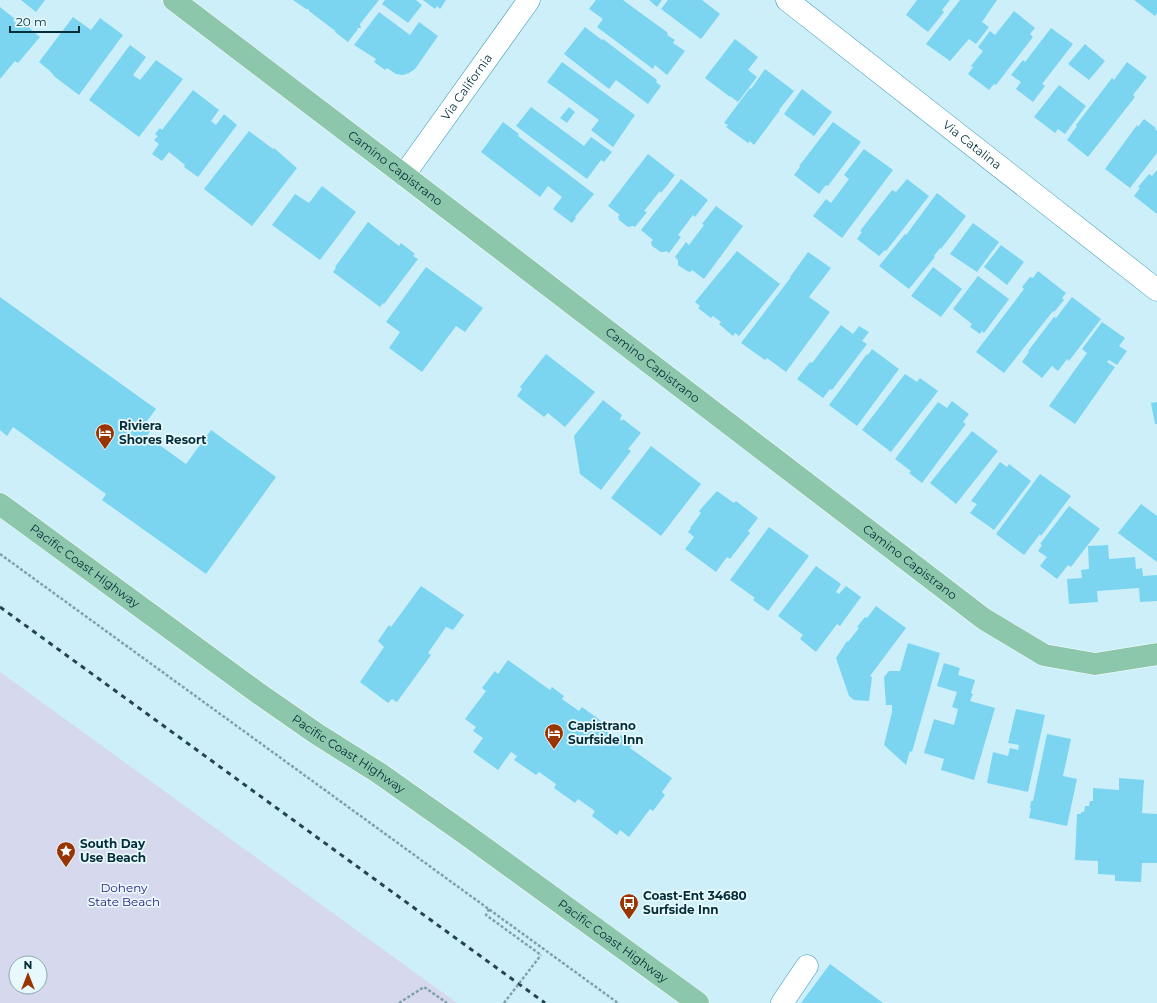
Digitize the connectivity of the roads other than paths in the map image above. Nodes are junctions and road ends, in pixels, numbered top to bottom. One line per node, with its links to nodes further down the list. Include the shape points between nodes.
1 (174, 0): 4 (main road, Camino Capistrano)
2 (529, 0): 4 (street, Via California)
3 (787, 0): 5 (street, Via Catalina)
4 (404, 175): 7 (main road, Camino Capistrano, via 984,620 1044,655 1095,664)
5 (1157, 290)
6 (0, 504): 9 (main road, Pacific Coast Highway, via 258,693 379,773)
7 (1157, 654)
8 (807, 966): 10 (street)
9 (698, 1003)
10 (782, 1003)

